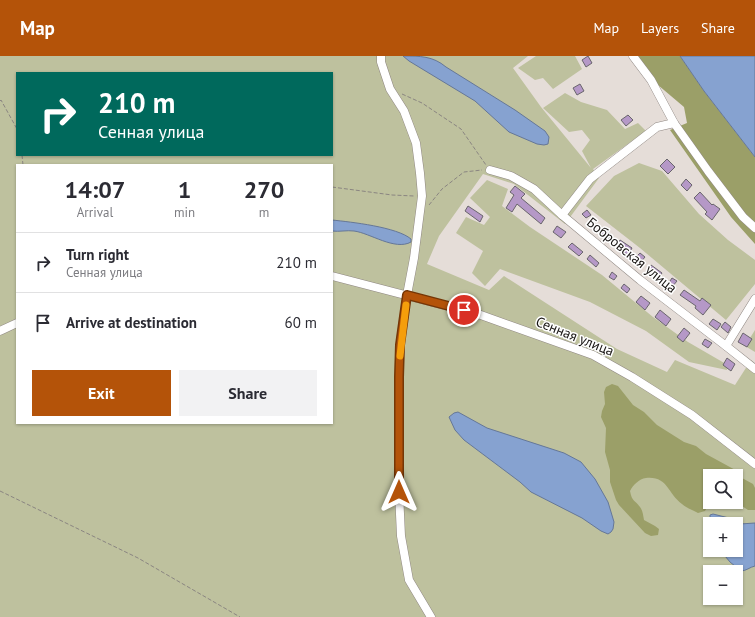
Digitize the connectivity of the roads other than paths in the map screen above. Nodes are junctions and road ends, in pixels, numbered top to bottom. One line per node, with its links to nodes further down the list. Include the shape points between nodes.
1 (381, 56): 8 (street, via 390,89 404,111 416,143 422,196)
2 (633, 56): 3 (street, via 651,80)
3 (674, 123): 5 (street, via 657,127 590,179); 6 (street, via 708,171)
4 (490, 170): 5 (street, Бобровская улица, via 524,182)
5 (562, 215): 12 (street, Бобровская улица, via 640,280)
6 (755, 228)
7 (333, 276): 8 (street, Сенная улица)
8 (407, 295): 14 (street, Сенная улица, via 478,314 593,355 632,376 692,415); 15 (street, via 400,345 399,377 401,536 409,580)
9 (755, 299): 12 (street)
10 (16, 323): 11 (street)
11 (0, 331)
12 (726, 346): 13 (street, Бобровская улица)
13 (755, 369)
14 (755, 464)
15 (432, 617)

